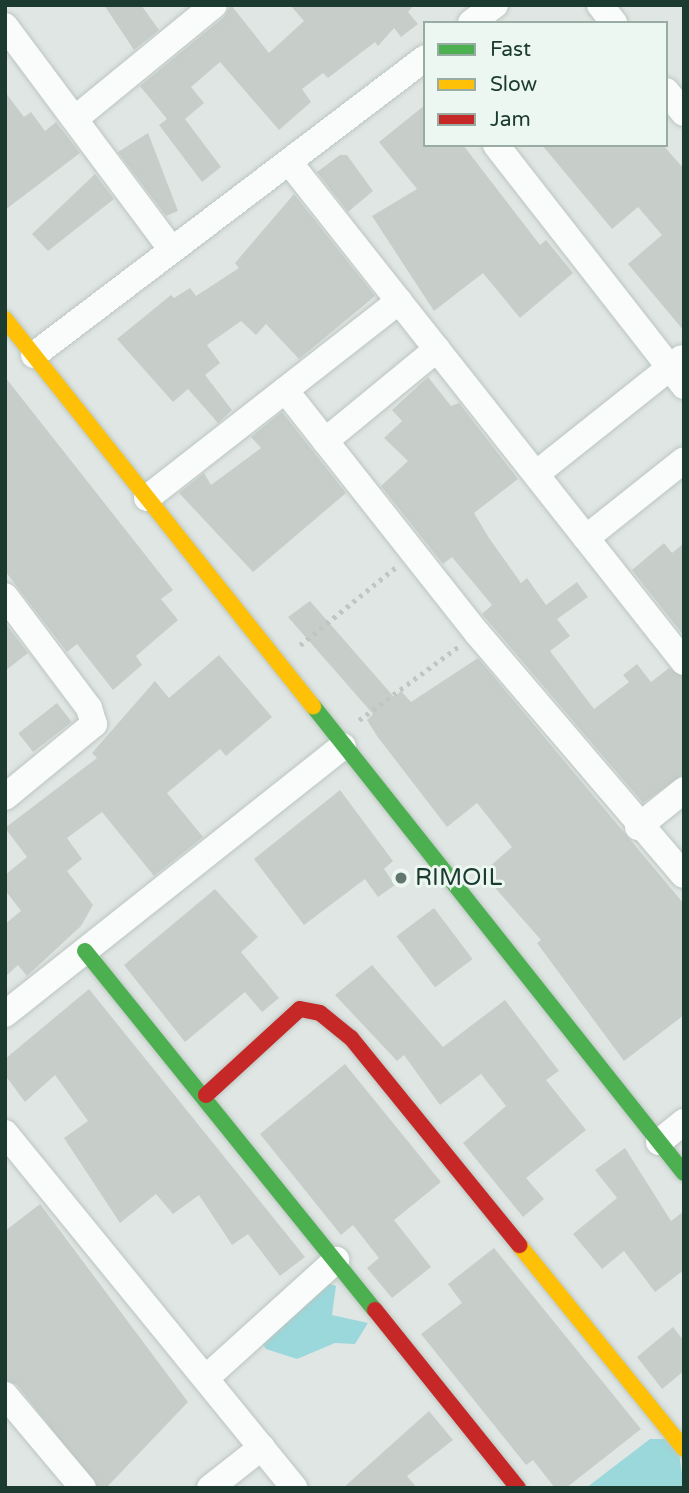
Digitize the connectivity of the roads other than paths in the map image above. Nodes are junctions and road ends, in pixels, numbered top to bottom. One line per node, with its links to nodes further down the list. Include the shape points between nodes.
1 (214, 5): 8 (street)
2 (495, 5): 4 (street)
3 (600, 5): 5 (street)
4 (474, 21)
5 (612, 21)
6 (5, 26): 8 (street)
7 (423, 60): 10 (street)
8 (76, 118): 11 (street)
9 (498, 147): 16 (street)
10 (289, 162): 11 (street); 12 (street)
11 (172, 250): 15 (street)
12 (398, 301): 14 (street); 17 (street)
13 (5, 319): 15 (street)
14 (437, 349): 18 (street); 20 (street)
15 (34, 355): 21 (street)
16 (679, 370): 20 (street)
17 (285, 390): 18 (street); 21 (street)
18 (325, 441): 28 (street)
19 (684, 460): 22 (street)
20 (536, 474): 22 (street)
21 (147, 498): 25 (street)
22 (586, 538): 24 (street)
23 (5, 596): 27 (street, via 89,708 94,724)
24 (684, 662)
25 (340, 741): 30 (street); 35 (street)
26 (684, 790): 28 (street)
27 (5, 797)
28 (638, 827): 29 (street)
29 (684, 875)
30 (85, 951): 31 (street); 32 (street)
31 (5, 1014)
32 (206, 1095): 37 (street); 41 (street, via 300,1009 320,1013 351,1038)
33 (684, 1122): 35 (street)
34 (5, 1133): 38 (street)
35 (659, 1142): 36 (street)
36 (684, 1173)
37 (336, 1260): 38 (street); 45 (street)
38 (206, 1378): 40 (street)
39 (11, 1412): 42 (street)
40 (262, 1447): 43 (street); 44 (street)
41 (684, 1449)
42 (83, 1488)
43 (210, 1488)
44 (295, 1488)
45 (518, 1488)

